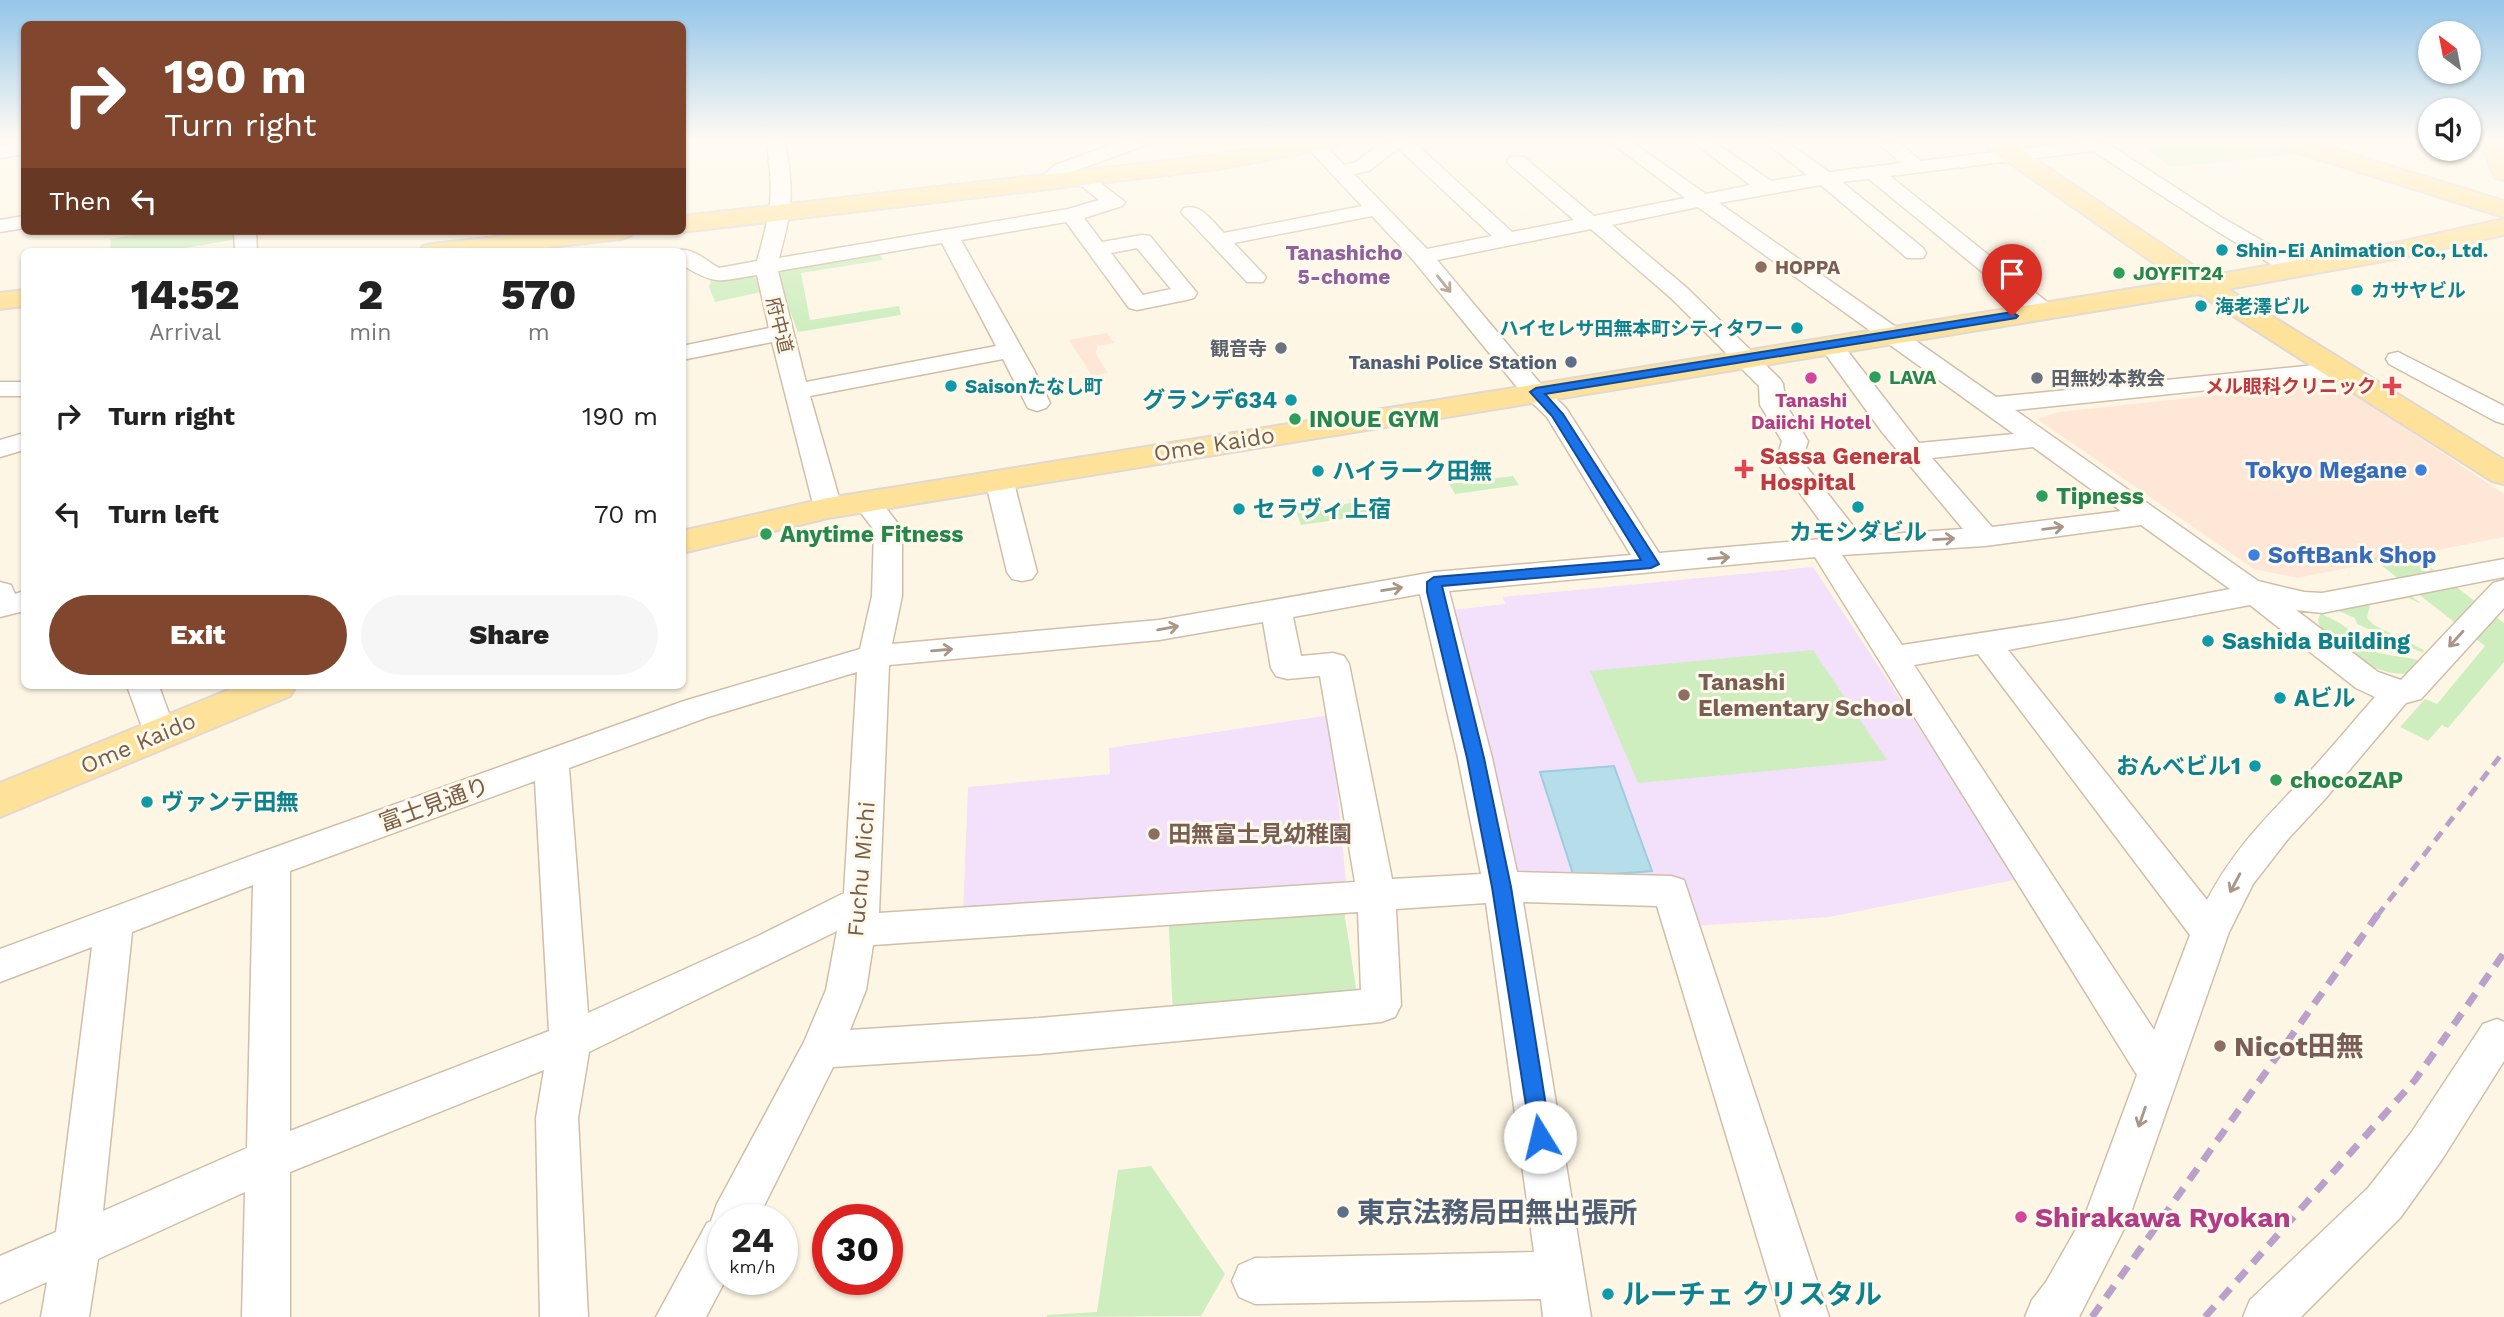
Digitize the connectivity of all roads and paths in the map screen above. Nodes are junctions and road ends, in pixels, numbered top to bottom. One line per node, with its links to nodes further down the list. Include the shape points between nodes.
1 (781, 202): 17 (street, 府中道)
2 (871, 202): 17 (main road)
3 (1113, 202): 18 (street)
4 (1370, 202): 14 (street)
5 (1468, 202): 27 (street)
6 (1568, 202): 20 (street)
7 (1701, 202): 20 (street)
8 (1703, 202): 43 (street)
9 (1854, 202): 32 (street)
10 (1911, 202): 41 (street)
11 (2084, 202): 38 (main road)
12 (2185, 202): 36 (street)
13 (2483, 202): 15 (main road)
14 (1376, 209): 24 (street); 33 (street)
15 (2504, 209)
16 (1191, 212): 28 (street)
17 (781, 213): 21 (main road); 35 (street, 府中道)
18 (1071, 215): 26 (street); 31 (street)
19 (21, 222): 22 (street)
20 (1593, 223): 27 (street); 47 (street, via 1679,293)
21 (686, 224)
22 (0, 226)
23 (2504, 227): 36 (main road, Ome Kaido)
24 (1275, 229): 28 (street); 30 (street)
25 (585, 235): 29 (main road)
26 (948, 235): 35 (street); 45 (street)
27 (1508, 239): 33 (street)
28 (1219, 240): 37 (street)
29 (468, 248)
30 (1292, 248)
31 (1098, 249)
32 (1915, 253)
33 (1422, 256): 53 (street, one-way to 53)
34 (686, 257): 35 (street, via 715,275)
35 (766, 267): 42 (street, 府中道)
36 (2295, 269): 38 (main road, Ome Kaido)
37 (1255, 276)
38 (2205, 285): 41 (main road, Ome Kaido); 49 (main road)
39 (21, 298): 40 (main road)
40 (0, 301)
41 (2044, 311): 43 (main road, Ome Kaido)
42 (782, 332): 46 (street); 52 (street, 府中道)
43 (1891, 336): 44 (main road, Ome Kaido); 55 (street)
44 (1831, 345): 47 (main road, Ome Kaido); 60 (street)
45 (1010, 351): 52 (street); 54 (street)
46 (686, 352)
47 (1746, 359): 53 (main road, Ome Kaido); 68 (street, via 1771,384 1773,405 1795,441 1789,461)
48 (2398, 359): 56 (street)
49 (2335, 370): 55 (street); 61 (main road)
50 (21, 388): 51 (street)
51 (0, 389)
52 (796, 391): 64 (street, 府中道)
53 (1536, 392): 62 (main road, Ome Kaido); 69 (street, via 1557,414)
54 (1037, 403)
55 (1990, 405): 57 (street)
56 (2504, 416)
57 (2039, 439): 60 (street); 65 (street)
58 (21, 442): 59 (street)
59 (0, 449)
60 (1912, 452): 66 (street)
61 (2504, 474)
62 (999, 479): 63 (main road, Ome Kaido); 71 (street)
63 (866, 501): 64 (main road, Ome Kaido); 83 (street, Fuchu Michi, via 888,529 887,596)
64 (828, 508): 67 (main road, Ome Kaido)
65 (2147, 516): 66 (street, 富士見通り, one-way to 65); 74 (street)
66 (1985, 537): 68 (street, 富士見通り, one-way to 66)
67 (686, 541)
68 (1839, 547): 69 (street, 富士見通り, one-way to 68); 84 (street)
69 (1651, 564): 72 (street, 富士見通り)
70 (2504, 568): 73 (street)
71 (1022, 572)
72 (1434, 582): 79 (street, 富士見通り, one-way to 72); 92 (street)
73 (2416, 586): 78 (street); 80 (street, via 2438,590)
74 (2247, 588): 78 (street); 81 (street); 82 (street)
75 (2504, 590): 80 (street)
76 (0, 592): 77 (street, via 3,608)
77 (21, 602)
78 (2322, 603): 81 (street, via 2313,608 2306,622)
79 (1276, 608): 83 (street, 富士見通り, one-way to 79, via 1159,630); 93 (street, via 1287,668 1333,664)
80 (2479, 614): 87 (street, one-way to 87, via 2410,691)
81 (2316, 640): 87 (street, via 2367,680)
82 (1986, 643): 84 (street); 96 (street)
83 (874, 656): 89 (street, 富士見通り, via 696,709); 94 (street, Fuchu Michi)
84 (1895, 657): 101 (street)
85 (144, 689): 88 (street)
86 (269, 689): 88 (main road, Ome Kaido)
87 (2397, 692): 96 (street, one-way to 96, via 2239,875)
88 (159, 733): 90 (main road, Ome Kaido)
89 (551, 761): 91 (street, 富士見通り); 99 (street)
90 (0, 801)
91 (272, 863): 95 (street, 富士見通り); 102 (street)
92 (1502, 887): 93 (street); 108 (street); 113 (street, via 1671,891)
93 (1376, 893): 94 (street); 100 (street, via 1381,1005 1039,1036)
94 (860, 916): 99 (street, via 772,947); 100 (street, Fuchu Michi, via 846,990)
95 (114, 925): 97 (street, 富士見通り); 104 (street)
96 (2210, 932): 101 (street)
97 (0, 966)
98 (2497, 1037): 115 (street, via 2384,1203)
99 (570, 1041): 102 (street); 111 (street, via 557,1118)
100 (821, 1050): 103 (street, Fuchu Michi)
101 (2158, 1072): 114 (street, one-way to 114, via 2105,1221)
102 (268, 1160): 104 (street); 110 (street)
103 (741, 1204)
104 (77, 1245): 106 (street); 109 (street)
105 (707, 1268): 112 (street)
106 (0, 1280)
107 (1255, 1281): 108 (street)
108 (1564, 1296)
109 (65, 1317)
110 (266, 1317)
111 (564, 1317)
112 (680, 1317)
113 (1805, 1317)
114 (2049, 1317)
115 (2267, 1317)

